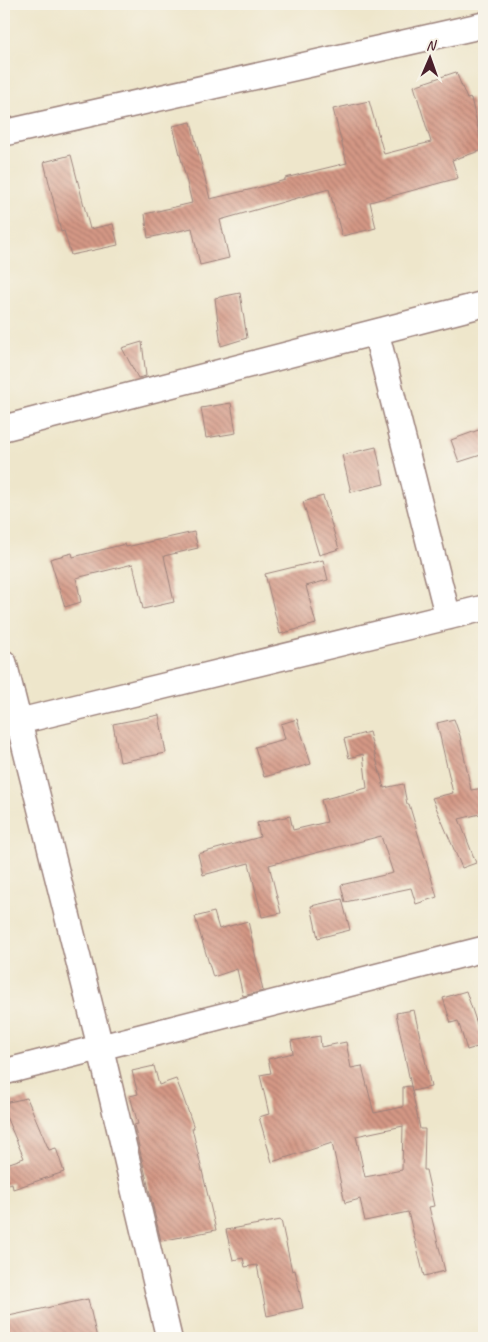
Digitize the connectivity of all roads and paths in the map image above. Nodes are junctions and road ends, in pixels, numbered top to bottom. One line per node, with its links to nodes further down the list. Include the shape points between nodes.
1 (484, 25): 2 (street)
2 (4, 133)
3 (484, 304): 4 (street)
4 (376, 332): 5 (street); 7 (street)
5 (4, 428)
6 (484, 608): 7 (street)
7 (448, 617): 9 (street)
8 (4, 663): 9 (street)
9 (11, 723): 11 (street)
10 (484, 949): 11 (street)
11 (100, 1046): 12 (street); 13 (street)
12 (4, 1072)
13 (169, 1338)

